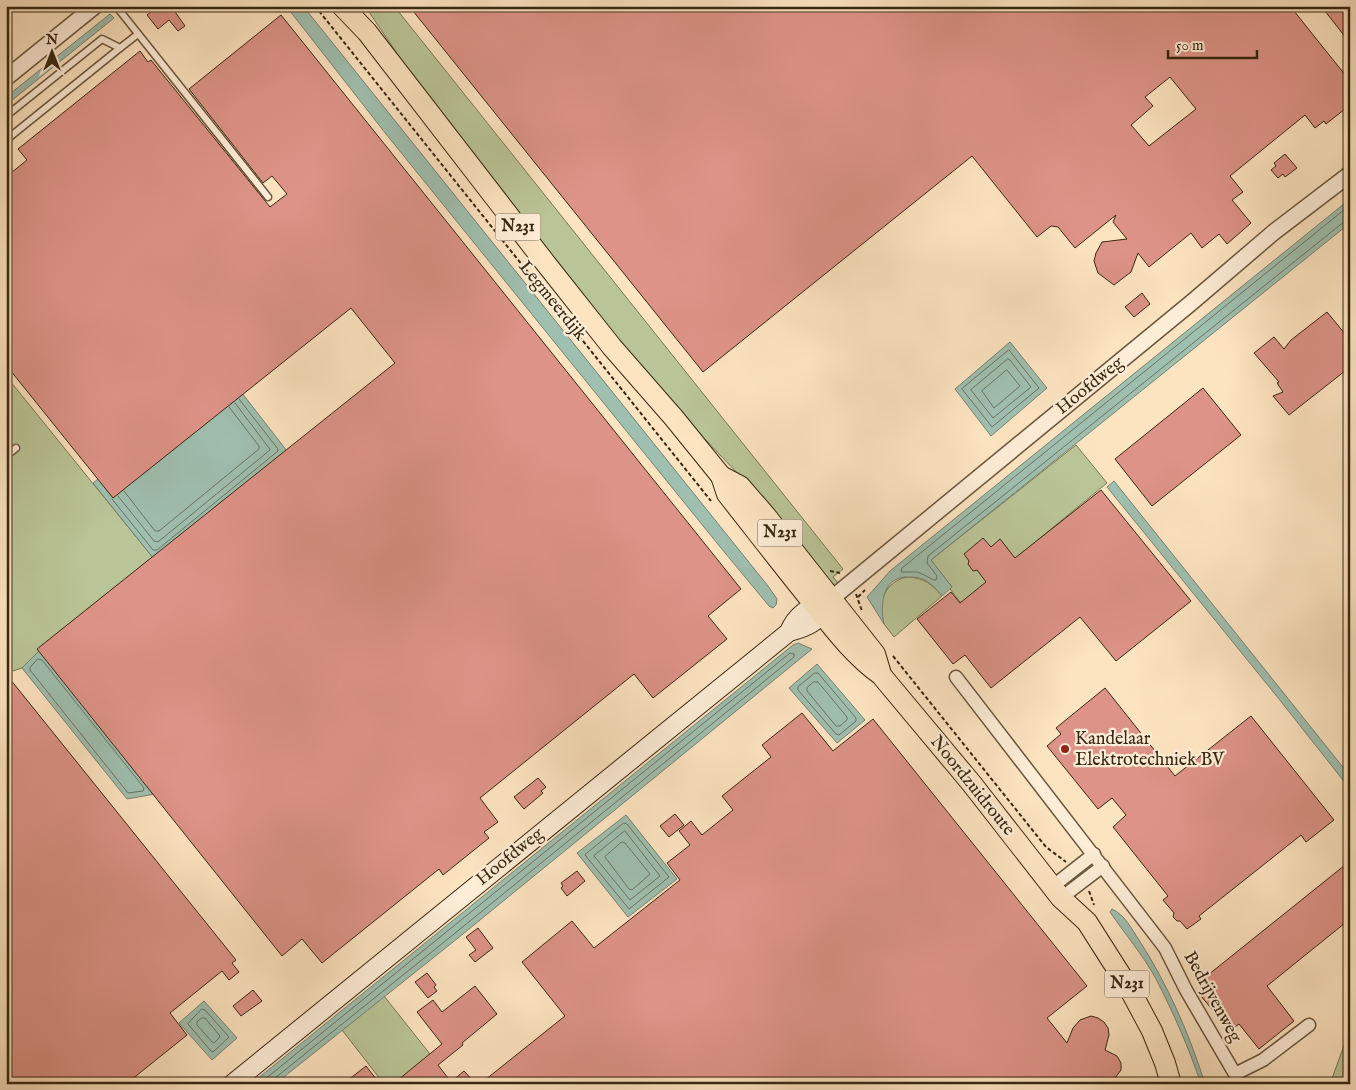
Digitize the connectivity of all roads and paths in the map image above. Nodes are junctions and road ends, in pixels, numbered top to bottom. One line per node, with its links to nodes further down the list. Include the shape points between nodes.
1 (95, 6): 9 (street)
2 (116, 6): 7 (lane)
3 (316, 6): 16 (path, Legmeerdijk)
4 (342, 6): 6 (main road, Legmeerdijk / N231)
5 (354, 6): 6 (main road, Legmeerdijk / N231)
6 (367, 32): 17 (main road, Legmeerdijk / N231, via 612,347 721,476 740,486 753,501)
7 (138, 34): 8 (lane); 13 (lane)
8 (120, 48): 10 (lane, via 102,39); 11 (lane)
9 (6, 78)
10 (6, 116)
11 (6, 140)
12 (1350, 174): 17 (street, Hoofdweg, via 1274,232 1184,310)
13 (268, 197)
14 (16, 448): 15 (lane)
15 (6, 456)
16 (713, 503)
17 (823, 606): 21 (main road, Noordzuidroute / N231, via 875,654 882,675); 23 (main road, Hoofdweg, via 793,622 789,632)
18 (956, 677): 19 (street, Bedrijvenweg)
19 (1094, 854): 20 (street, Bedrijvenweg); 21 (street)
20 (1103, 866): 21 (street); 22 (street, Bedrijvenweg, via 1165,948 1235,1074 1263,1060)
21 (1057, 892): 24 (main road, Noordzuidroute / N231, via 1132,1014); 25 (main road, Noordzuidroute / N231, via 1087,922 1129,988 1152,1031)
22 (1309, 1025)
23 (232, 1084)
24 (1160, 1084)
25 (1172, 1084)

